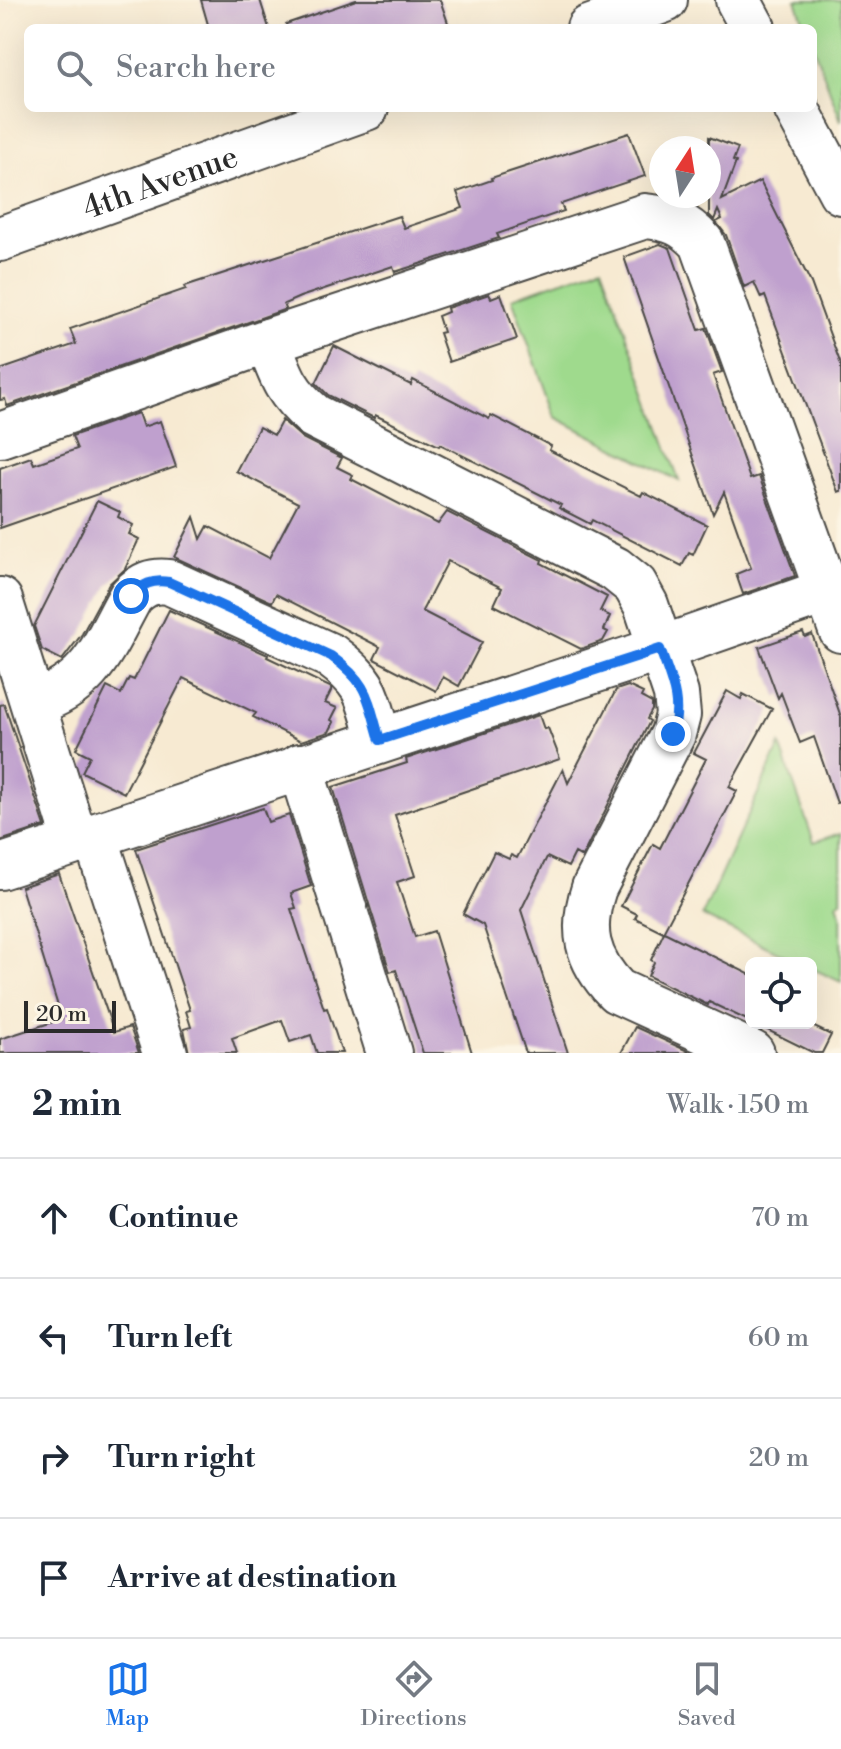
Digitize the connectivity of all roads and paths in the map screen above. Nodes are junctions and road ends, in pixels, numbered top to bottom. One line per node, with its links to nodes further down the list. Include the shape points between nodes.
1 (665, 0): 3 (street)
2 (738, 0): 4 (street)
3 (600, 24)
4 (751, 24)
5 (355, 112): 8 (street, 4th Avenue)
6 (798, 112): 7 (street)
7 (841, 192)
8 (0, 239)
9 (268, 341): 10 (street); 12 (street, via 645,216 688,227 702,243); 13 (street, via 294,399 314,416 615,569 635,585)
10 (0, 435)
11 (0, 600): 14 (street)
12 (834, 610): 13 (street)
13 (660, 649): 15 (street); 21 (street, via 678,715 594,888 586,933 602,975 617,991)
14 (34, 703): 15 (street, via 83,677 131,596 157,580 331,656 365,688); 17 (street)
15 (380, 740): 16 (street)
16 (300, 766): 17 (street); 20 (street)
17 (86, 839): 18 (street); 19 (street)
18 (0, 867)
19 (165, 1053)
20 (389, 1053)
21 (752, 1053)

